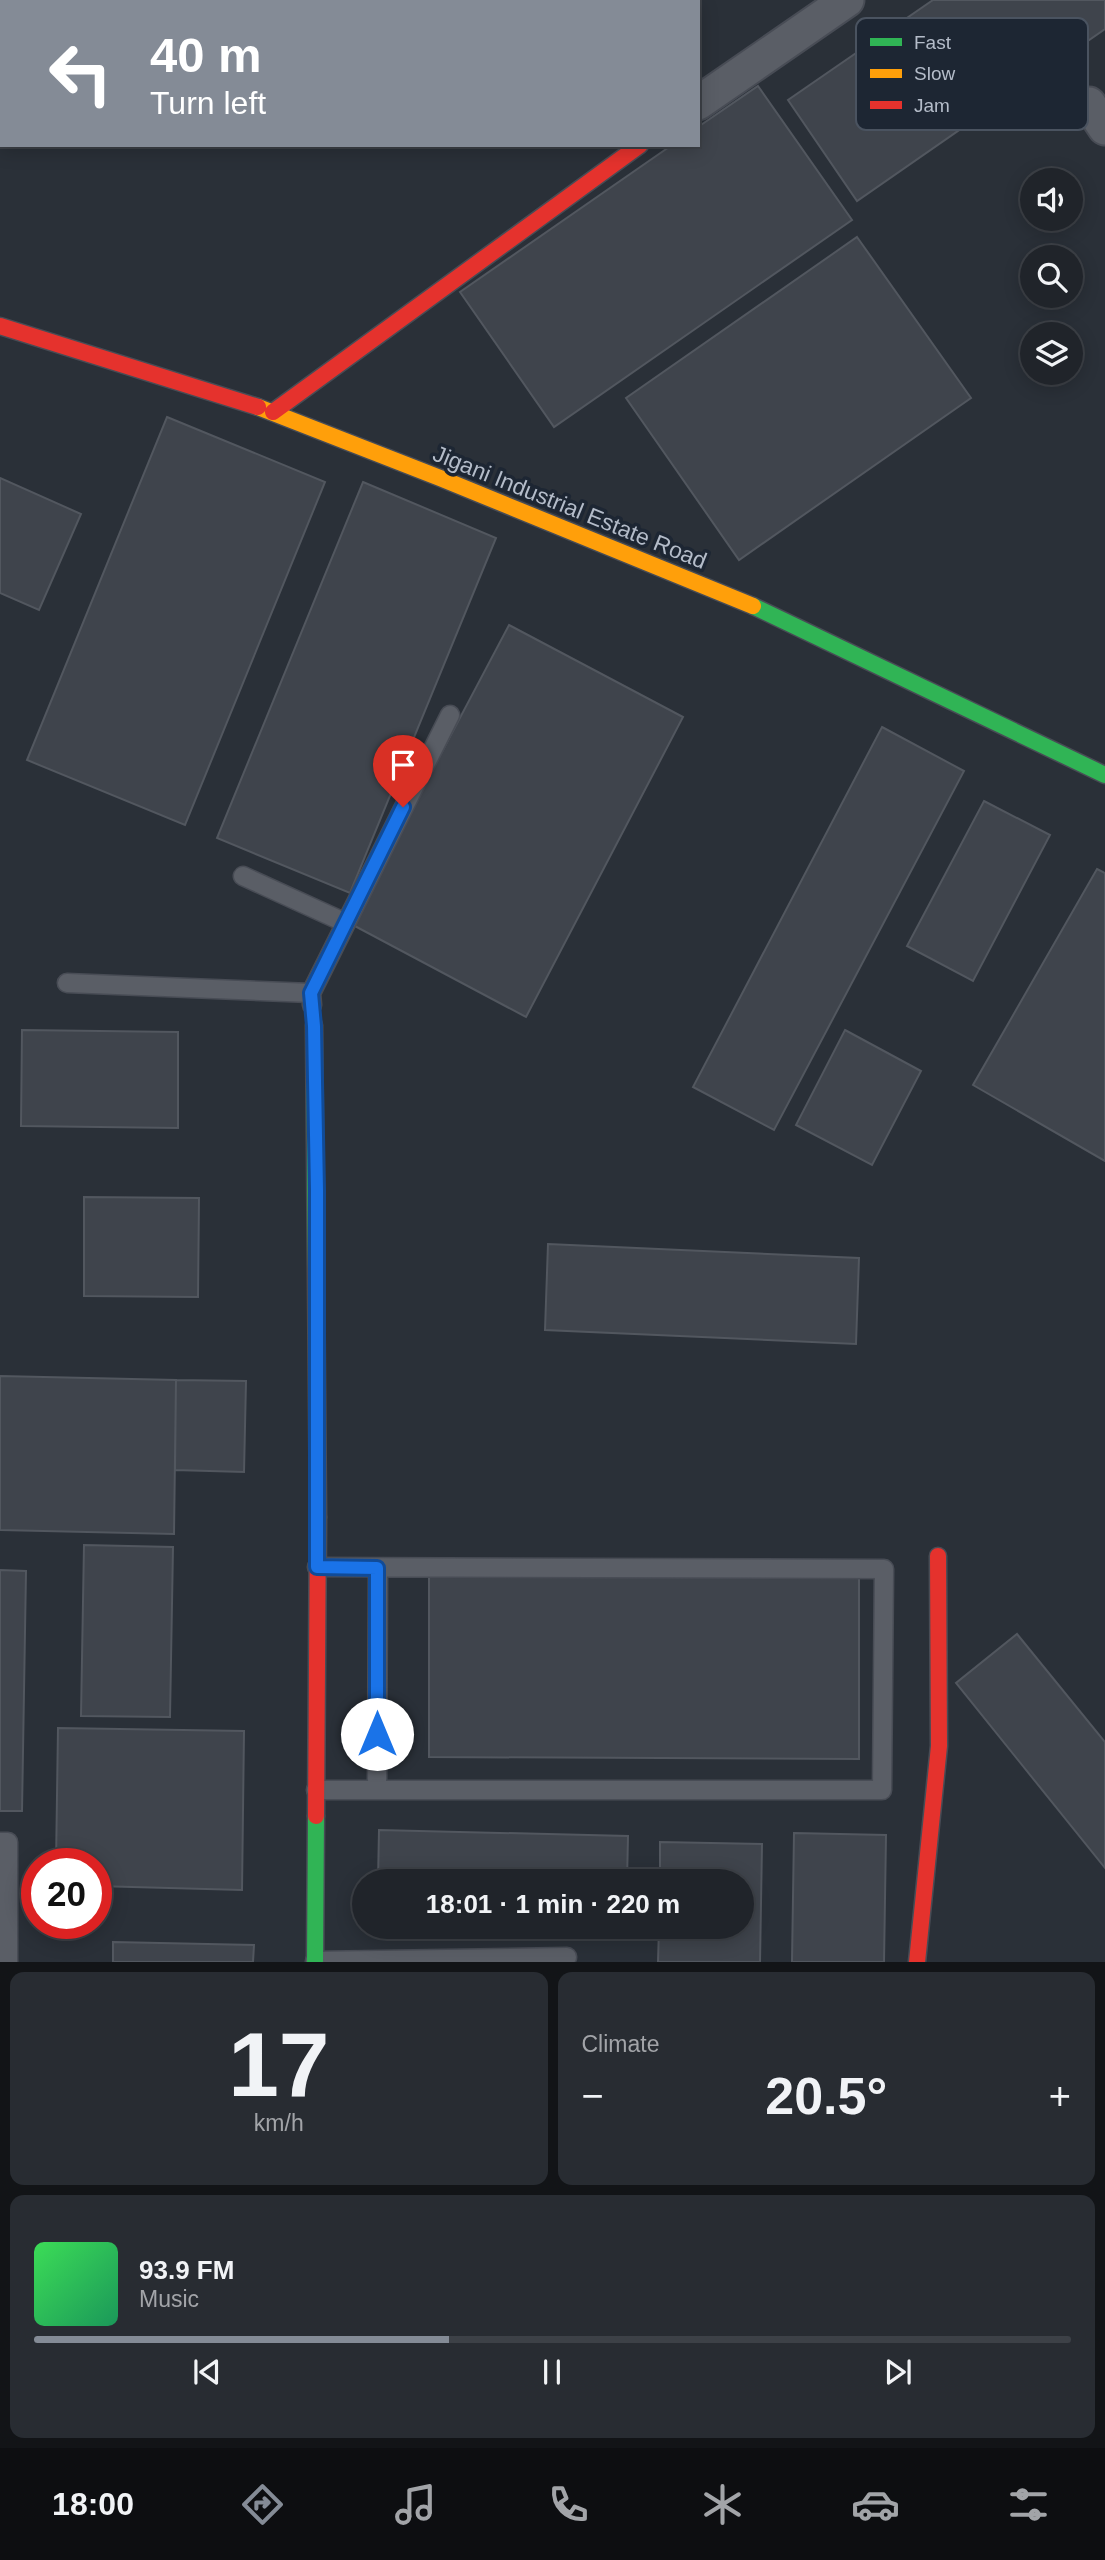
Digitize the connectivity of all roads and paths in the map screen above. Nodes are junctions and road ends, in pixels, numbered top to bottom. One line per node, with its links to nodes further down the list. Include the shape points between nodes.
1 (847, 0): 2 (street)
2 (700, 102)
3 (637, 147): 5 (street)
4 (0, 326): 5 (street, Jigani Industrial Estate Road)
5 (273, 412): 7 (street, Jigani Industrial Estate Road, via 776,615)
6 (450, 715): 9 (lane)
7 (1105, 775)
8 (243, 876): 9 (lane)
9 (346, 923): 11 (lane)
10 (67, 983): 11 (lane)
11 (311, 993): 12 (lane)
12 (314, 1026): 14 (street)
13 (938, 1556): 22 (street, via 939,1746)
14 (317, 1567): 15 (lane); 16 (street)
15 (377, 1568): 17 (lane); 17 (lane, via 884,1569 884,1583 882,1790)
16 (316, 1790): 17 (lane); 20 (street)
17 (377, 1790)
18 (0, 1842): 21 (lane, via 8,1842)
19 (568, 1958): 20 (lane)
20 (315, 1961)
21 (8, 1962)
22 (917, 1962)

